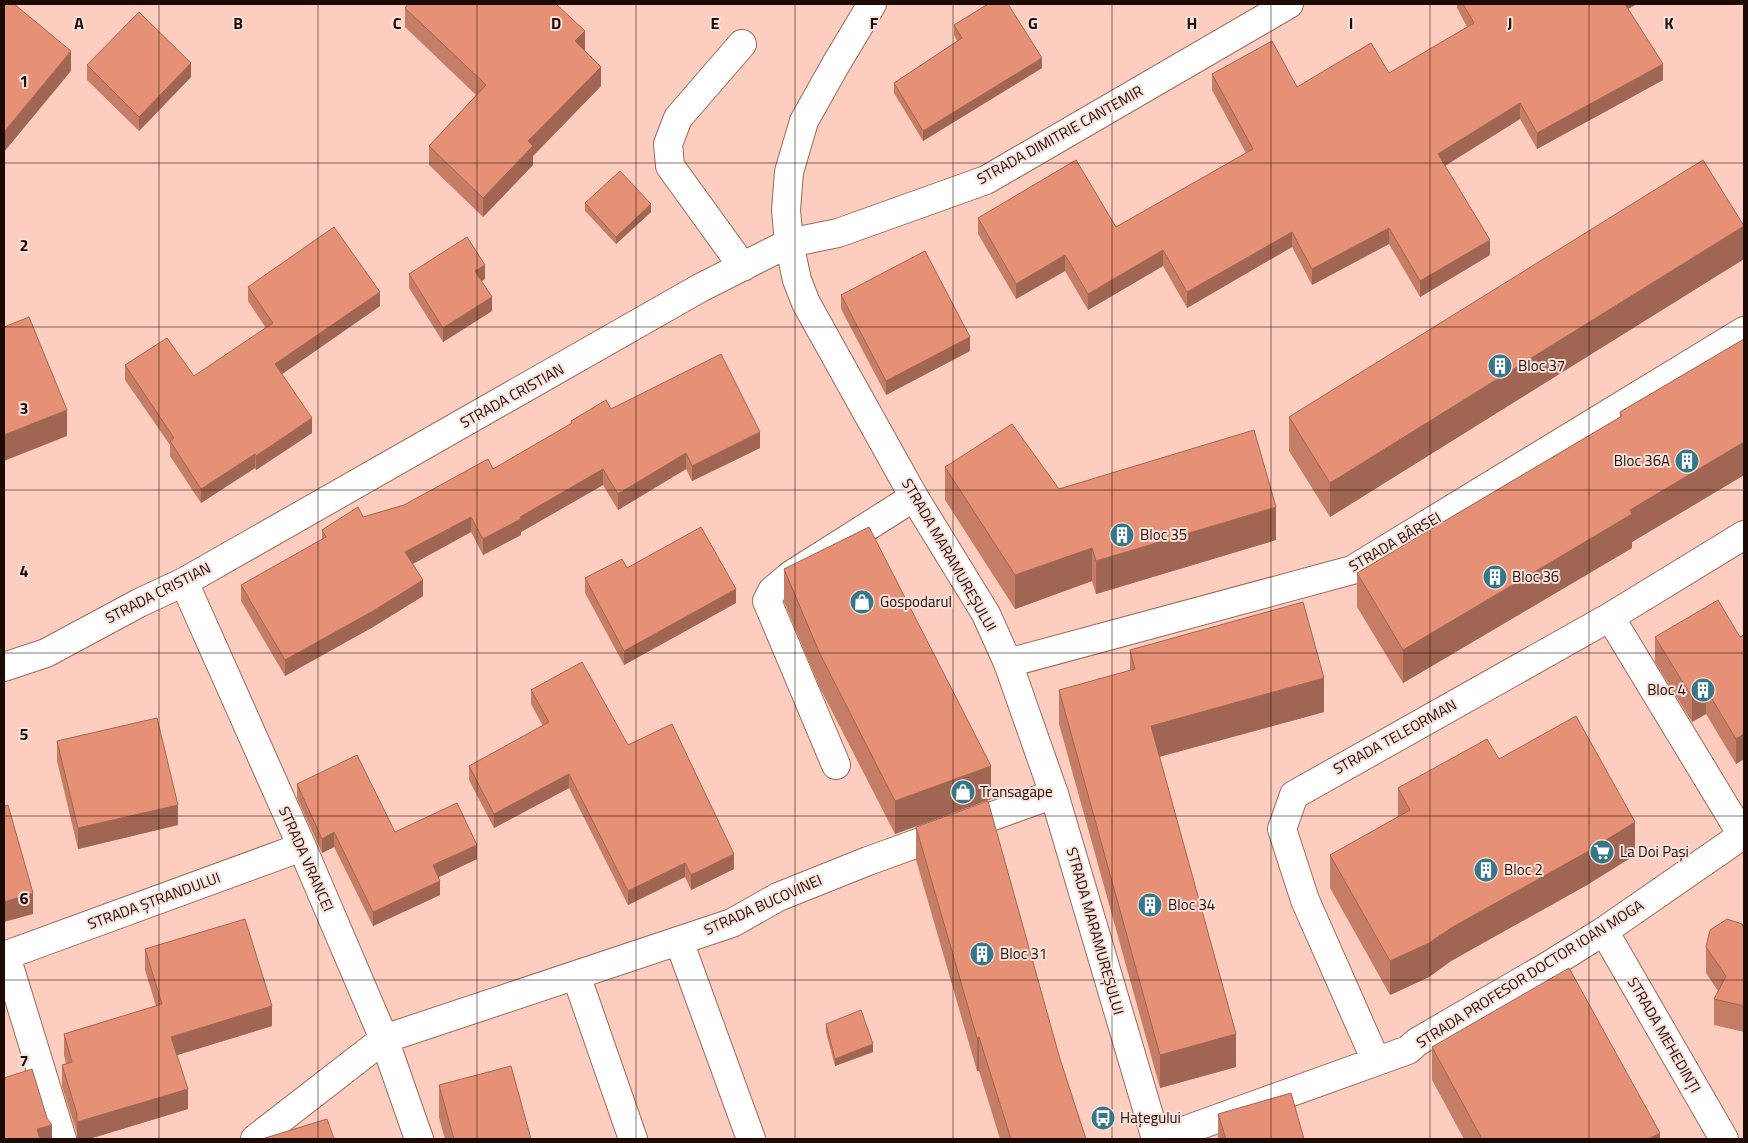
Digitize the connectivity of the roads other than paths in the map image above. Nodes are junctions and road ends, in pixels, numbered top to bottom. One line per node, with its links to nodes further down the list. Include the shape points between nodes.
1 (872, 4): 4 (street, via 804,121 789,172 786,210)
2 (1289, 4): 4 (street, STRADA DIMITRIE CANTEMIR, via 986,180 838,233)
3 (742, 44): 5 (street, via 678,118 668,144 670,166)
4 (789, 243): 5 (street, STRADA CRISTIAN); 7 (street, STRADA MARAMUREȘULUI, via 806,303)
5 (744, 267): 9 (street, STRADA CRISTIAN, via 700,288)
6 (1744, 331): 11 (street, STRADA BÂRSEI, via 1352,570)
7 (914, 497): 11 (street, STRADA MARAMUREȘULUI, via 986,614); 13 (street, via 791,575 772,591 767,601)
8 (1744, 536): 10 (street, STRADA TELEORMAN)
9 (184, 582): 12 (street, STRADA CRISTIAN, via 46,653); 16 (street, STRADA VRANCEI)
10 (1610, 617): 15 (street); 22 (street, STRADA TELEORMAN, via 1294,795 1282,829 1305,900)
11 (1008, 663): 14 (street, STRADA MARAMUREȘULUI)
12 (4, 667)
13 (836, 765)
14 (1054, 794): 18 (street, STRADA BUCOVINEI, via 868,861 778,897 732,922); 28 (street, STRADA MARAMUREȘULUI)
15 (1744, 836): 17 (street, STRADA PROFESOR DOCTOR IOAN MOGA)
16 (302, 847): 19 (street, STRADA ȘTRANDULUI); 21 (street, STRADA VRANCEI)
17 (1604, 932): 22 (street, STRADA PROFESOR DOCTOR IOAN MOGA, via 1416,1042 1408,1050); 30 (street, STRADA MEHEDINȚI)
18 (679, 940): 20 (street, STRADA BUCOVINEI); 27 (street)
19 (5, 956): 23 (street, STRADA ȘTRANDULUI)
20 (576, 975): 21 (street, STRADA BUCOVINEI); 26 (street)
21 (384, 1039): 24 (street, STRADA BUCOVINEI); 25 (street, STRADA VRANCEI)
22 (1376, 1061): 29 (street, STRADA PROFESOR DOCTOR IOAN MOGA)
23 (62, 1139)
24 (255, 1139)
25 (419, 1139)
26 (633, 1139)
27 (751, 1139)
28 (1156, 1139)
29 (1161, 1139)
30 (1724, 1139)

